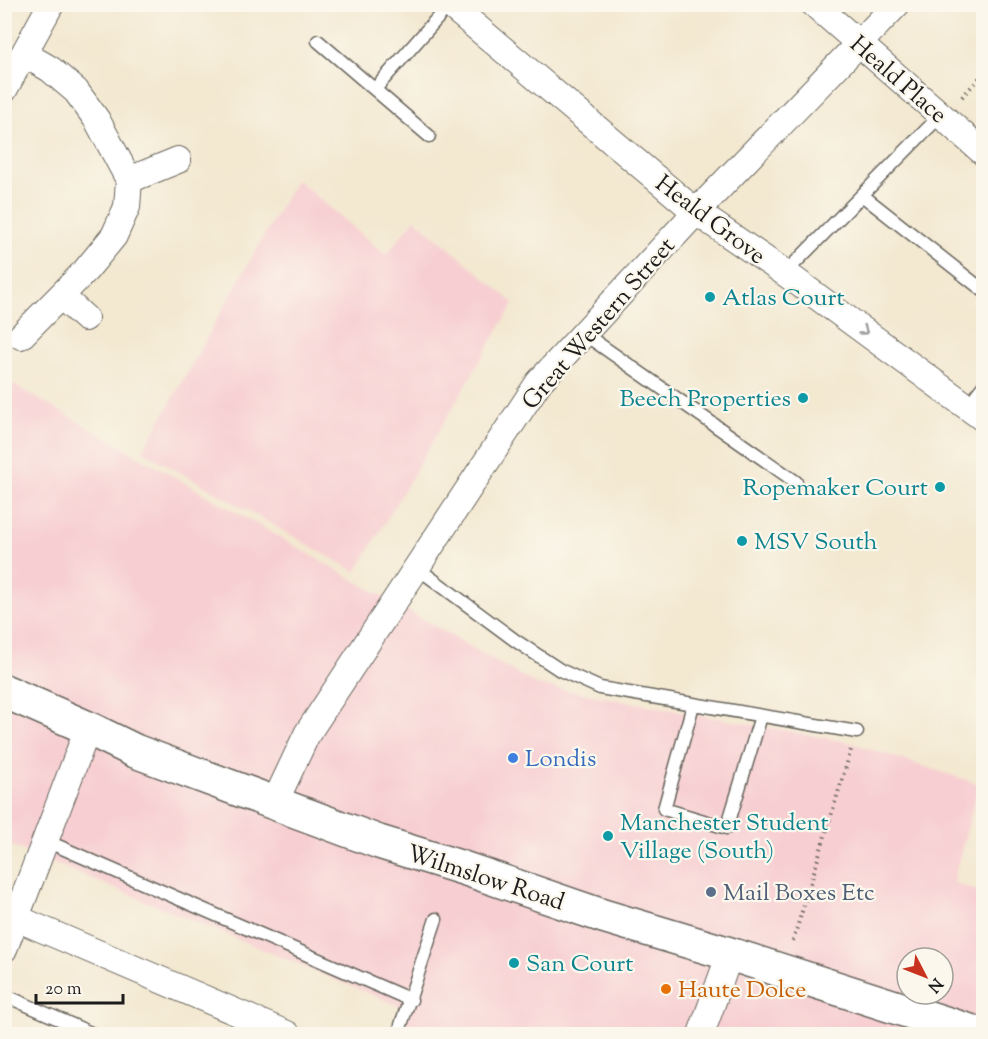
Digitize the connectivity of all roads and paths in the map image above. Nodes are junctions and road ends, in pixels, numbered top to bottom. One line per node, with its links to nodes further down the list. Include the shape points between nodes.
1 (51, 4): 7 (street)
2 (814, 4): 6 (street, Heald Place)
3 (897, 4): 6 (street, Great Western Street)
4 (449, 5): 9 (lane); 18 (street, Heald Grove)
5 (318, 41): 9 (lane)
6 (860, 44): 12 (street, Heald Place); 18 (street, Great Western Street)
7 (24, 54): 10 (street); 16 (street, via 76,91 97,120)
8 (984, 73): 11 (path)
9 (375, 89): 13 (lane)
10 (4, 90)
11 (961, 98)
12 (941, 115): 14 (street, Heald Place); 17 (lane)
13 (429, 136)
14 (984, 153)
15 (178, 160): 16 (street)
16 (129, 180): 21 (street, via 127,207 114,237)
17 (862, 195): 19 (lane); 20 (lane)
18 (696, 212): 19 (street, Heald Grove); 23 (street, Great Western Street)
19 (785, 273): 26 (street, Heald Grove, one-way to 26)
20 (984, 291)
21 (61, 296): 22 (street); 24 (street)
22 (85, 318)
23 (583, 333): 27 (lane); 28 (street, Great Western Street, via 539,382)
24 (21, 336)
25 (984, 385): 26 (lane)
26 (976, 413)
27 (796, 482)
28 (416, 567): 30 (lane, via 560,670 600,688); 34 (street, Great Western Street, via 367,627 307,734)
29 (4, 691): 32 (main road, Wilmslow Road)
30 (693, 705): 31 (lane); 31 (lane, via 664,809 727,828)
31 (762, 716): 33 (lane)
32 (88, 728): 34 (main road, Wilmslow Road, via 135,751); 35 (street)
33 (857, 732): 38 (path)
34 (274, 804): 40 (main road, Wilmslow Road, via 603,916)
35 (45, 840): 36 (street); 42 (lane)
36 (16, 918): 39 (street); 45 (street)
37 (436, 919): 42 (lane)
38 (793, 941)
39 (4, 949)
40 (730, 954): 43 (main road, Wilmslow Road); 47 (street)
41 (4, 995): 44 (lane)
42 (411, 1000): 46 (lane)
43 (932, 1027): 48 (main road, Wilmslow Road)
44 (93, 1035)
45 (287, 1035)
46 (398, 1035)
47 (701, 1035)
48 (979, 1035)

